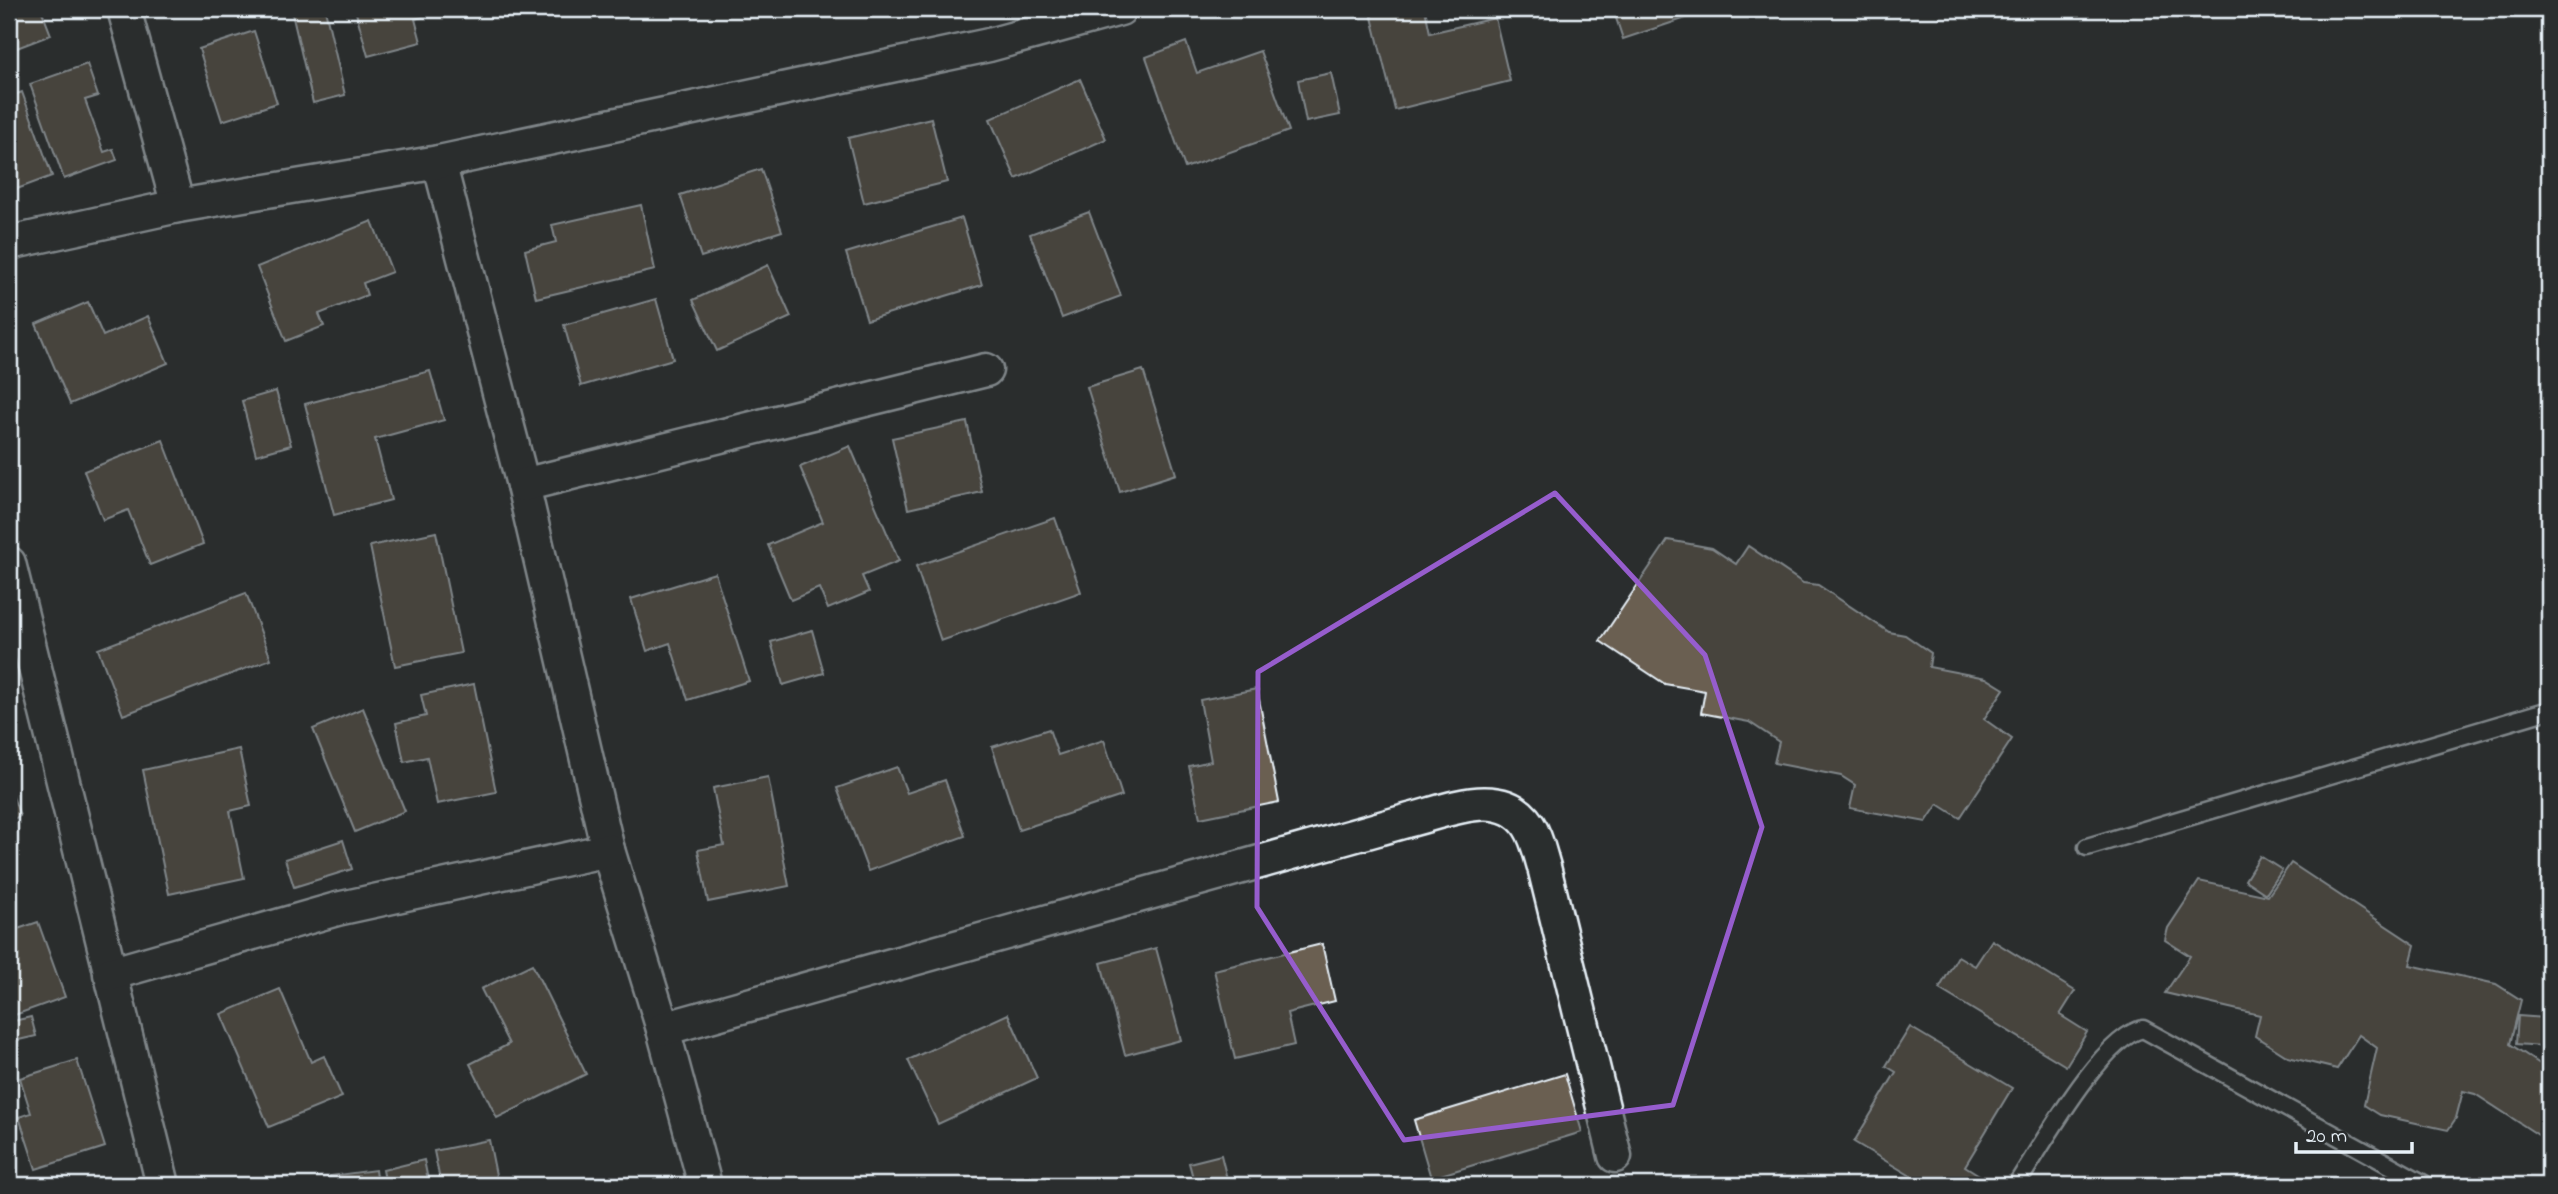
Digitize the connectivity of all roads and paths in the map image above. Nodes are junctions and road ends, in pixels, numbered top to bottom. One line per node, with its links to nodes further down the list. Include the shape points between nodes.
1 (124, 9): 4 (street)
2 (1120, 9): 3 (street, via 989,45)
3 (439, 162): 4 (street); 7 (street)
4 (178, 206): 5 (street)
5 (9, 243)
6 (986, 370): 7 (street)
7 (523, 485): 12 (street)
8 (9, 564): 9 (street)
9 (20, 660): 13 (street)
10 (2549, 710): 11 (lane)
11 (2087, 847)
12 (608, 850): 13 (street, via 337,909); 14 (street)
13 (110, 974): 16 (street)
14 (663, 1029): 15 (street, via 1485,802 1513,807 1530,828 1544,867); 17 (street)
15 (1615, 1156)
16 (163, 1185)
17 (705, 1185)
18 (2016, 1185): 19 (lane, via 2092,1069 2132,1031 2143,1029)
19 (2426, 1185)

